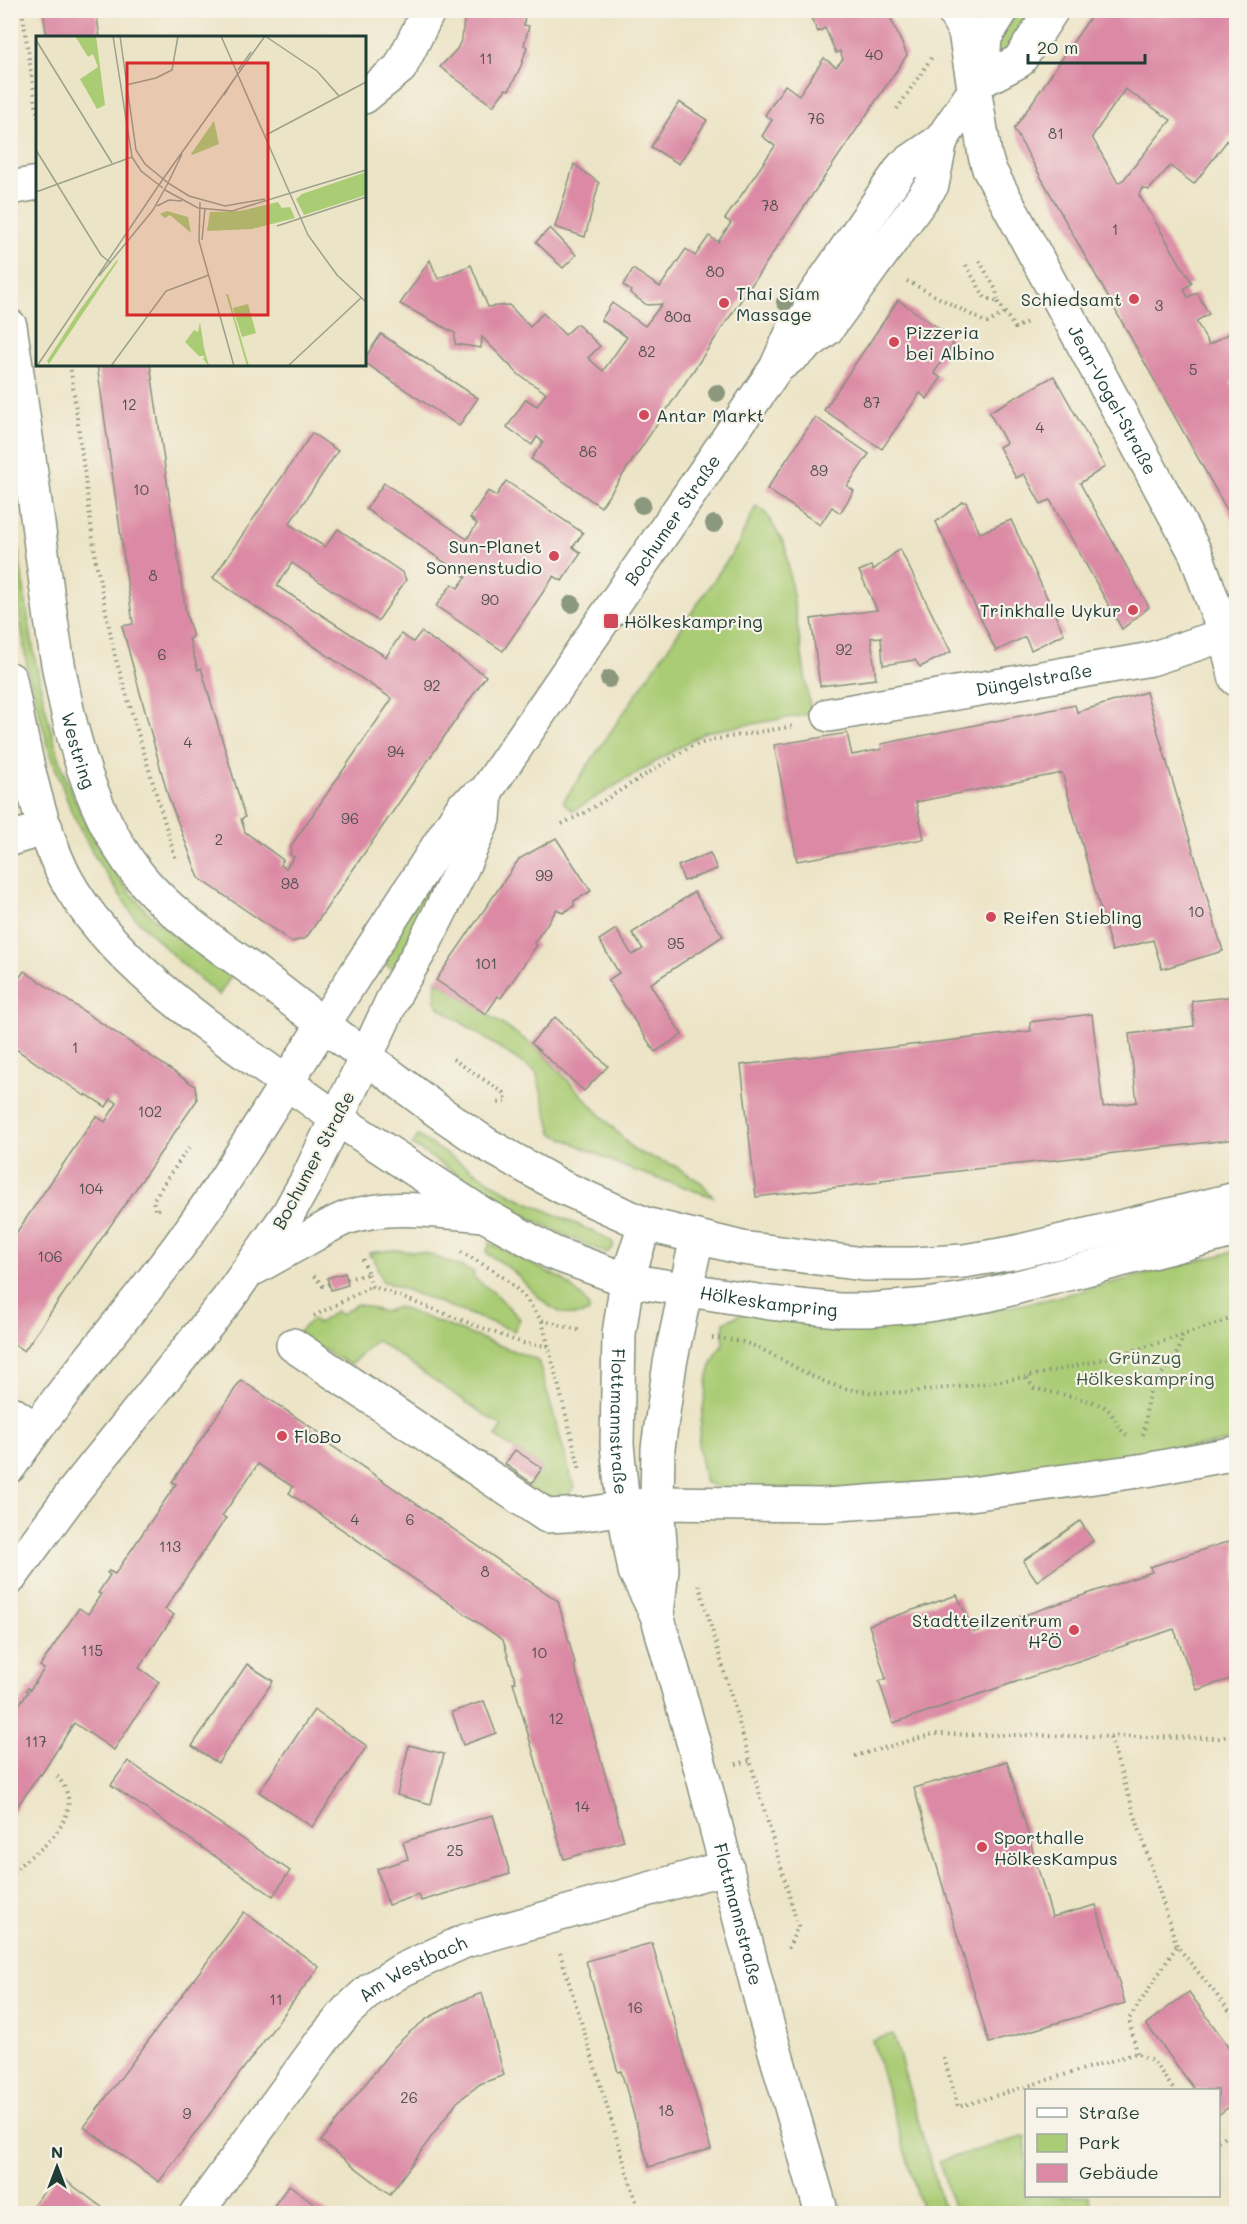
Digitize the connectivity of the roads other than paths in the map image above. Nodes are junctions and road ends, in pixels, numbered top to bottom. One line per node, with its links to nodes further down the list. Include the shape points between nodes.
1 (429, 10): 6 (street, via 400,68)
2 (953, 10): 5 (street, via 965,32)
3 (1002, 10): 5 (street, Bochumer Straße, via 985,37)
4 (1052, 10): 5 (street, Bochumer Straße, via 1019,61)
5 (978, 85): 7 (street, Bochumer Straße); 12 (street, Jean-Vogel-Straße, via 984,155 989,169 1196,554)
6 (366, 95)
7 (940, 140): 11 (street, Bochumer Straße, via 903,166 798,319); 11 (street, Bochumer Straße, via 932,185 827,329)
8 (36, 183): 9 (street)
9 (10, 189)
10 (10, 326): 19 (street, Westring, via 57,661 74,734 98,806 116,843 158,897)
11 (776, 368): 16 (street, Bochumer Straße)
12 (1231, 633): 14 (street, Jean-Vogel-Straße); 15 (street, Düngelstraße, via 1151,659)
13 (10, 679): 17 (street)
14 (1236, 679)
15 (829, 715)
16 (486, 791): 19 (street, Bochumer Straße, via 464,807); 20 (street, Bochumer Straße, via 484,819 463,867)
17 (46, 828): 18 (street); 21 (street, via 65,877 122,951 192,1013)
18 (10, 839)
19 (323, 1025): 20 (street, Westring); 21 (street, Bochumer Straße)
20 (366, 1057): 22 (street, Bochumer Straße); 25 (street, via 495,1149 562,1187)
21 (287, 1081): 22 (street); 32 (street, Bochumer Straße, via 181,1242)
22 (336, 1118): 24 (street, Hölkeskampring); 28 (street, Bochumer Straße, via 288,1214)
23 (1236, 1199): 27 (street, via 964,1261 863,1264 742,1248)
24 (484, 1215): 28 (street, via 420,1209 359,1214 325,1228); 29 (street, Hölkeskampring, via 553,1253)
25 (645, 1224): 27 (street); 29 (street, Flottmannstraße)
26 (1236, 1230): 30 (street, Hölkeskampring, via 987,1295 928,1305 839,1310)
27 (697, 1237): 30 (street, Flottmannstraße)
28 (248, 1272): 37 (street, Bochumer Straße)
29 (627, 1280): 30 (street, Hölkeskampring); 36 (street, Flottmannstraße, via 618,1356 617,1444)
30 (684, 1290): 35 (street, Flottmannstraße, via 658,1448)
31 (293, 1345): 36 (street, via 547,1516 586,1514)
32 (23, 1420): 34 (street, Bochumer Straße)
33 (1236, 1453): 35 (street, via 1143,1457 1045,1485 905,1500 825,1504)
34 (10, 1466)
35 (657, 1503): 36 (street); 38 (street, Flottmannstraße, via 662,1569)
36 (623, 1506): 38 (street, Flottmannstraße, via 635,1570)
37 (10, 1578)
38 (657, 1615): 39 (street, Flottmannstraße)
39 (727, 1867): 40 (street, Am Westbach, via 465,1941 370,1990 322,2041); 41 (street, Flottmannstraße)
40 (196, 2214)
41 (822, 2214)

